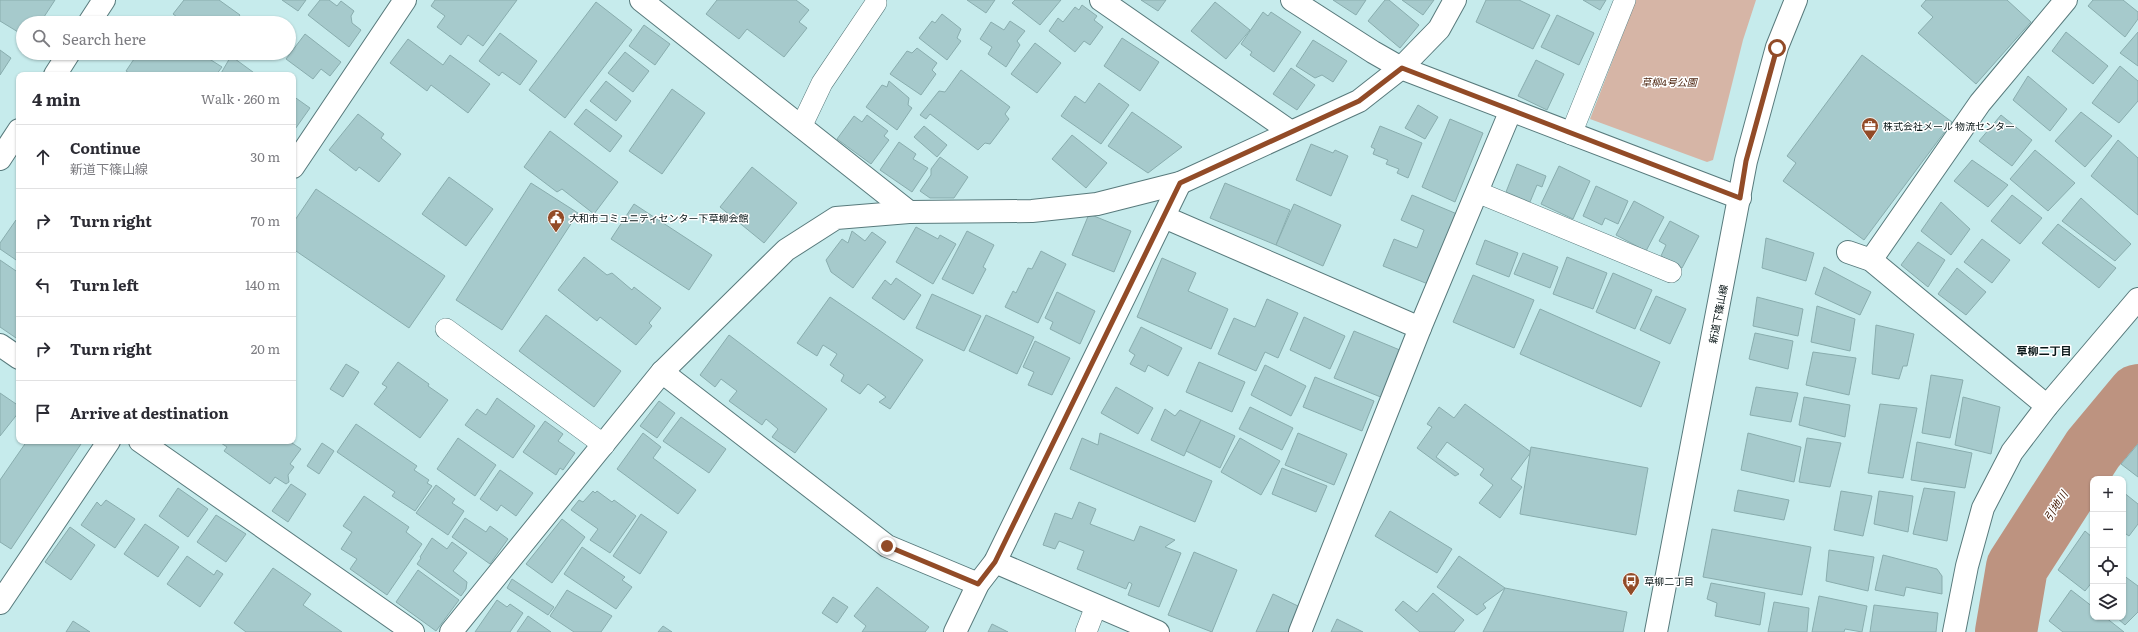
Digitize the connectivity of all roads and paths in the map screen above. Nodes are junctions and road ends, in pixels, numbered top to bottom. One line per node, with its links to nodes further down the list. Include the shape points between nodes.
1 (104, 0): 11 (street)
2 (405, 0): 21 (street)
3 (641, 0): 16 (street)
4 (1101, 0): 17 (street)
5 (1292, 0): 13 (street)
6 (1455, 0): 13 (street, via 1439,29)
7 (1625, 0): 18 (lane)
8 (1796, 0): 24 (street, 新道下篠山線, via 1777,48 1746,161)
9 (2066, 0): 28 (street, via 1980,103)
10 (876, 3): 16 (lane, via 822,83)
11 (94, 16)
12 (65, 60): 14 (street)
13 (1402, 68): 15 (street); 17 (street, via 1359,101)
14 (57, 72)
15 (1511, 110): 18 (street); 23 (street)
16 (801, 127): 25 (street)
17 (1291, 132): 22 (street)
18 (1571, 134): 24 (street)
19 (16, 135): 20 (street)
20 (0, 159)
21 (296, 163)
22 (1180, 183): 25 (street, via 1097,204 1032,211); 26 (street)
23 (1477, 192): 29 (lane); 31 (street)
24 (1740, 198): 50 (street, 新道下篠山線)
25 (909, 212): 35 (street, via 836,218 786,250)
26 (1164, 217): 31 (street); 40 (street)
27 (1848, 252): 28 (street)
28 (1871, 260): 36 (street)
29 (1671, 272)
30 (2138, 299): 36 (street)
31 (1420, 328): 49 (street)
32 (446, 329): 39 (lane)
33 (0, 345): 34 (street)
34 (16, 356)
35 (662, 372): 39 (street); 41 (street, via 887,546)
36 (2047, 406): 51 (street, via 2012,452 1983,508 1967,566)
37 (107, 444): 42 (street)
38 (144, 444): 44 (street)
39 (604, 445): 45 (street)
40 (995, 562): 41 (street); 43 (street)
41 (978, 584): 46 (street)
42 (0, 603)
43 (1096, 606): 47 (lane); 48 (street)
44 (414, 632)
45 (451, 632)
46 (954, 632)
47 (1086, 632)
48 (1158, 632)
49 (1300, 632)
50 (1656, 632)
51 (1954, 632)

